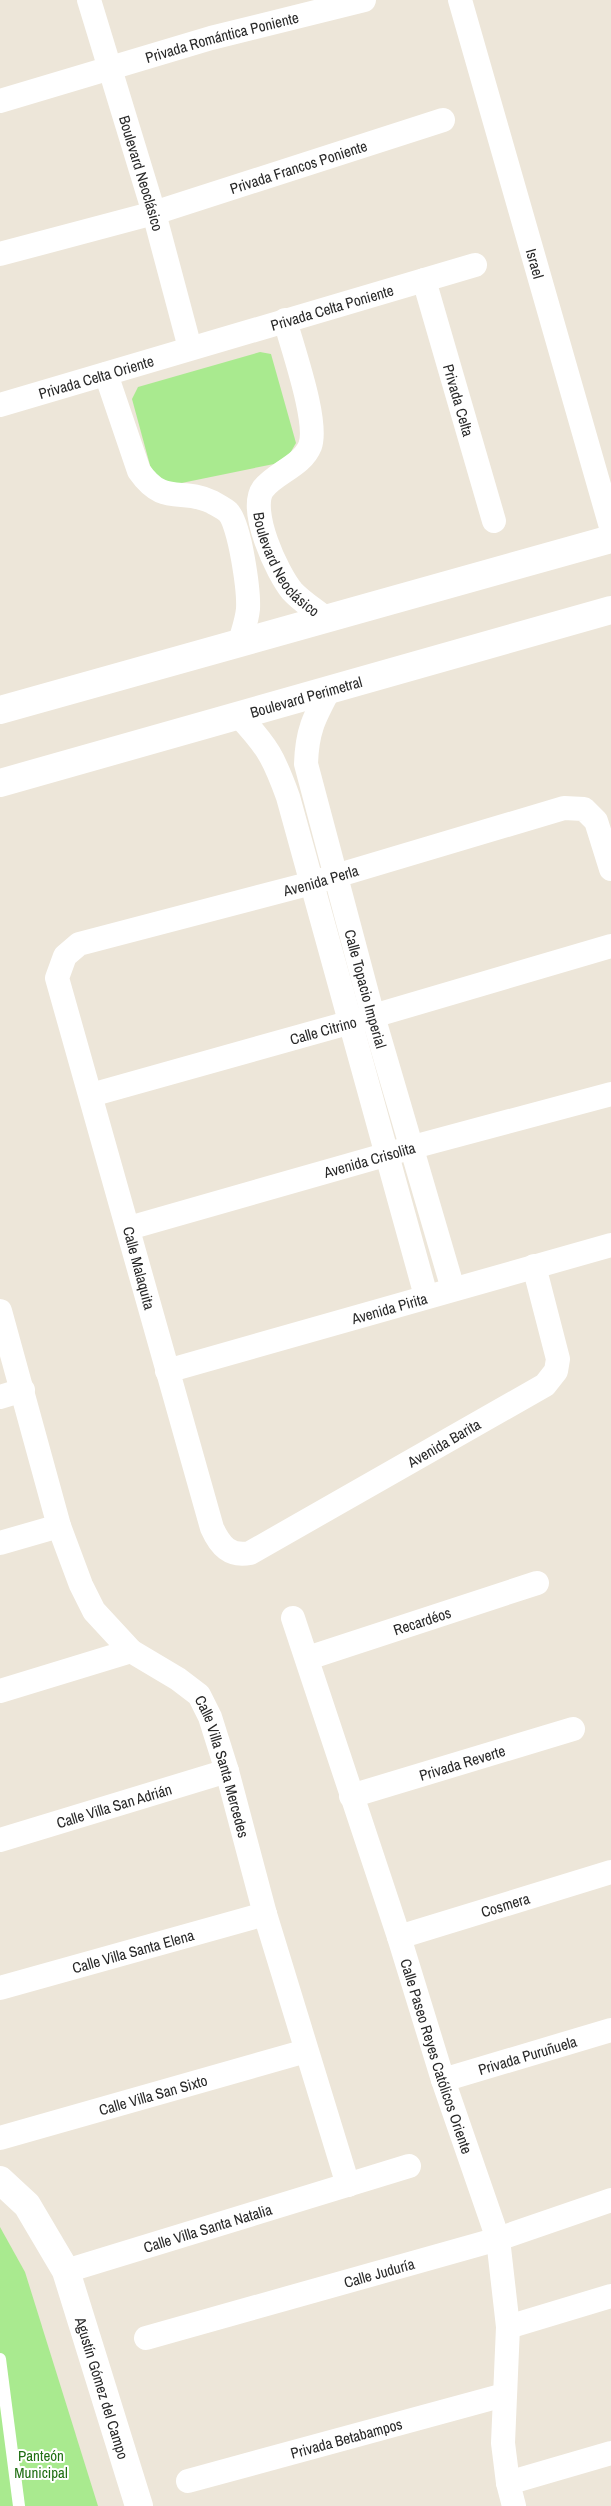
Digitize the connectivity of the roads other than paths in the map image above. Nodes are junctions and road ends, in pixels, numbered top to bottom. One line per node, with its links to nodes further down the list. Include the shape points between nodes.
1 (89, 0): 4 (street, Boulevard Neoclásico)
2 (364, 0): 4 (street, Privada Romántica Poniente, via 210,38)
3 (460, 0): 16 (street, Israel)
4 (110, 67): 5 (street, Privada Romántica Poniente); 7 (street, Boulevard Neoclásico)
5 (0, 101)
6 (443, 120): 7 (street, Privada Francos Poniente)
7 (154, 213): 8 (street, Privada Francos Poniente); 12 (street, Boulevard Neoclásico)
8 (0, 254)
9 (475, 265): 10 (street, Privada Celta Poniente)
10 (424, 280): 11 (street, Privada Celta Poniente); 15 (street, Privada Celta)
11 (285, 320): 12 (street, Privada Celta Poniente); 18 (street, Boulevard Neoclásico, via 313,424 310,446 294,464 263,488 258,498 257,506)
12 (190, 348): 13 (street, Privada Celta Oriente)
13 (106, 374): 14 (street, Privada Celta Oriente); 19 (street, Boulevard Neoclásico, via 139,470 148,484 166,495 210,502 228,512)
14 (0, 405)
15 (494, 521)
16 (611, 527)
17 (611, 538): 21 (street)
18 (269, 546): 19 (street); 21 (street, Boulevard Neoclásico, via 281,576 293,592)
19 (241, 552): 22 (street, Boulevard Neoclásico, via 248,589 248,611)
20 (611, 610): 23 (street, Boulevard Perimetral)
21 (324, 618): 22 (street)
22 (240, 642): 24 (street)
23 (329, 690): 25 (street, Boulevard Perimetral); 26 (street, Calle Topacio Imperial, via 306,739)
24 (0, 710)
25 (239, 716): 27 (street, Calle Topacio Imperial, via 264,743); 28 (street, Boulevard Perimetral)
26 (306, 764): 27 (street); 29 (street, Calle Topacio Imperial)
27 (279, 772): 30 (street, Calle Topacio Imperial)
28 (0, 783)
29 (319, 810): 30 (street); 32 (street, Calle Topacio Imperial)
30 (294, 818): 33 (street, Calle Topacio Imperial)
31 (611, 869): 32 (street, Avenida Perla, via 596,821 584,809 564,808)
32 (337, 875): 33 (street, Avenida Perla); 36 (street, Calle Topacio Imperial)
33 (312, 883): 35 (street, Avenida Perla, via 79,944 65,956); 36 (street, Calle Topacio Imperial)
34 (611, 946): 36 (street, Calle Citrino)
35 (57, 978): 38 (street, Calle Malaquita)
36 (362, 1019): 38 (street, Calle Citrino); 39 (street, Calle Topacio Imperial); 40 (street, Calle Topacio Imperial)
37 (611, 1094): 39 (street, Avenida Crisolita)
38 (91, 1095): 41 (street, Calle Malaquita)
39 (413, 1147): 40 (street, Avenida Crisolita); 44 (street, Calle Topacio Imperial)
40 (388, 1155): 41 (street, Avenida Crisolita); 45 (street, Calle Topacio Imperial)
41 (129, 1228): 47 (street, Calle Malaquita)
42 (611, 1245): 43 (street, Avenida Pirita)
43 (534, 1266): 44 (street, Avenida Pirita); 52 (street, Avenida Barita, via 558,1359 556,1371 545,1385 250,1553)
44 (453, 1288): 45 (street, Avenida Pirita)
45 (426, 1296): 47 (street, Avenida Pirita)
46 (0, 1311): 48 (street, Calle Villa Santa Mercedes)
47 (167, 1371): 52 (street, Calle Malaquita, via 212,1528)
48 (23, 1390): 49 (street); 50 (street, Calle Villa Santa Mercedes)
49 (0, 1397)
50 (59, 1526): 51 (street); 55 (street, Calle Villa Santa Mercedes, via 94,1611)
51 (0, 1543)
52 (230, 1553)
53 (538, 1584): 56 (street, Recardéos)
54 (293, 1618): 56 (street, Calle Paseo Reyes Católicos Oriente)
55 (130, 1651): 57 (street); 59 (street, Calle Villa Santa Mercedes, via 199,1695 210,1717)
56 (308, 1658): 60 (street, Calle Paseo Reyes Católicos Oriente)
57 (0, 1691)
58 (573, 1729): 60 (street, Privada Reverte)
59 (227, 1771): 61 (street, Calle Villa San Adrián); 63 (street, Calle Villa Santa Mercedes)
60 (352, 1796): 64 (street, Calle Paseo Reyes Católicos Oriente)
61 (0, 1840)
62 (611, 1872): 64 (street, Cosmera)
63 (265, 1914): 65 (street, Calle Villa Santa Elena); 67 (street, Calle Villa Santa Mercedes)
64 (399, 1937): 68 (street, Calle Paseo Reyes Católicos Oriente)
65 (0, 1988)
66 (611, 2030): 68 (street, Privada Puruñuela)
67 (306, 2051): 69 (street, Calle Villa San Sixto); 72 (street, Calle Villa Santa Mercedes)
68 (443, 2080): 74 (street, Calle Paseo Reyes Católicos Oriente)
69 (0, 2138)
70 (409, 2166): 72 (street, Calle Villa Santa Natalia)
71 (0, 2180): 75 (street, Agustín Gómez del Campo, via 28,2204)
72 (348, 2185): 75 (street, Calle Villa Santa Natalia)
73 (611, 2200): 74 (street, Calle Juduría)
74 (498, 2238): 77 (street, Calle Paseo Reyes Católicos Oriente); 78 (street, Calle Juduría)
75 (66, 2271): 85 (street, Agustín Gómez del Campo)
76 (611, 2296): 77 (street)
77 (508, 2327): 80 (street, Calle Paseo Reyes Católicos Oriente)
78 (146, 2338)
79 (0, 2359): 84 (lane)
80 (504, 2395): 82 (street, Privada Betabampos); 83 (street, Calle Paseo Reyes Católicos Oriente, via 503,2443)
81 (611, 2453): 83 (street)
82 (188, 2480)
83 (508, 2483): 86 (street, Calle Paseo Reyes Católicos Oriente)
84 (19, 2506)
85 (139, 2506)
86 (514, 2506)

